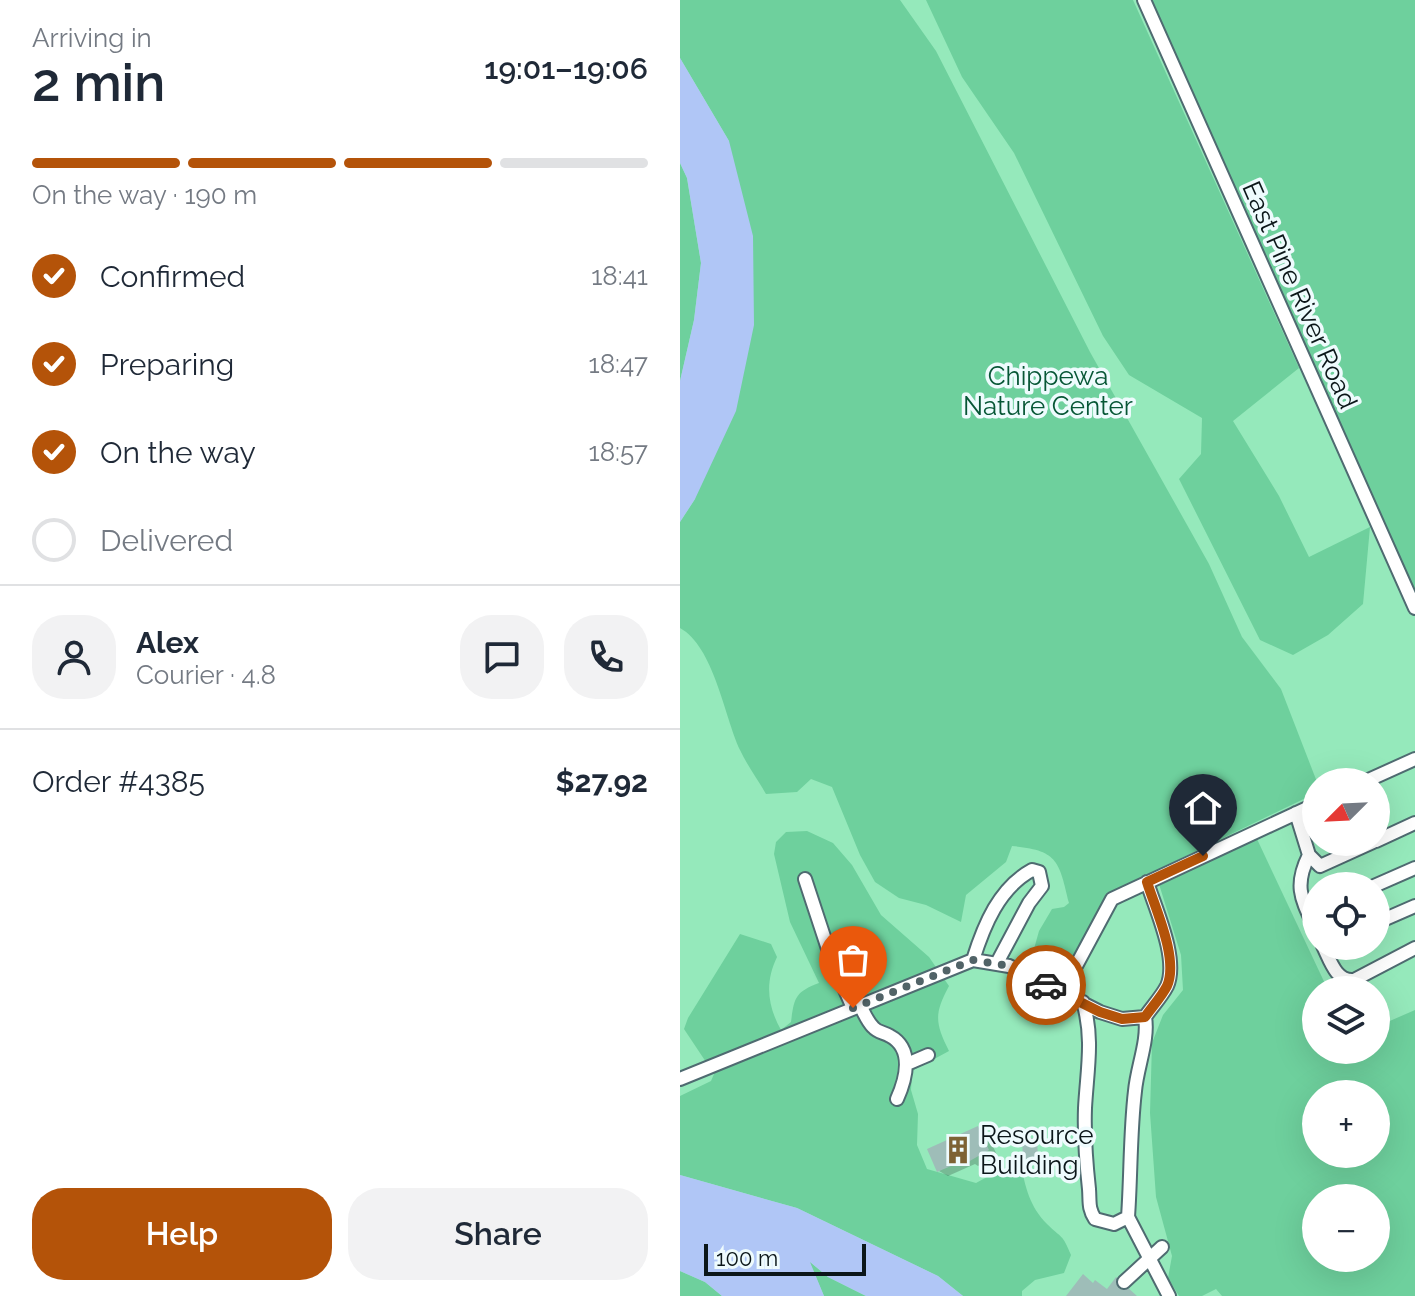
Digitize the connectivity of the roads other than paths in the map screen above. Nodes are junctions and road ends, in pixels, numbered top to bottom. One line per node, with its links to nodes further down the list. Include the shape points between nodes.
1 (1144, 0): 2 (street, East Pine River Road)
2 (1415, 608)
3 (1415, 759): 4 (street)
4 (1390, 770)
5 (1302, 810): 6 (street)
6 (1296, 813): 8 (street); 16 (street)
7 (1415, 823): 9 (street)
8 (1302, 832)
9 (1390, 834)
10 (1308, 856): 17 (street, via 1298,888)
11 (1310, 856): 12 (street, via 1320,866)
12 (1342, 856)
13 (1415, 868): 15 (street)
14 (805, 879): 26 (street, via 826,946)
15 (1390, 879)
16 (1147, 882): 24 (street, via 1112,899); 27 (street, via 1171,965 1167,985)
17 (1302, 895)
18 (1415, 906): 19 (street)
19 (1390, 917)
20 (1415, 948): 22 (street, via 1347,981)
21 (973, 960): 23 (street); 23 (street, via 996,906 1015,880 1032,870 1039,872 1042,886); 26 (street)
22 (1331, 960)
23 (997, 963): 24 (street)
24 (1062, 992): 25 (street)
25 (1083, 1002): 27 (street, via 1122,1019); 32 (street, via 1091,1041 1085,1108 1089,1210 1104,1223)
26 (857, 1007): 29 (street, via 875,1031 892,1037); 30 (street)
27 (1145, 1017): 32 (street, via 1146,1041 1133,1110)
28 (928, 1055): 29 (street)
29 (907, 1064): 31 (street)
30 (680, 1079)
31 (897, 1099)
32 (1128, 1217): 34 (street)
33 (1162, 1247): 34 (street)
34 (1151, 1256): 35 (street); 36 (street)
35 (1124, 1282)
36 (1169, 1296)

